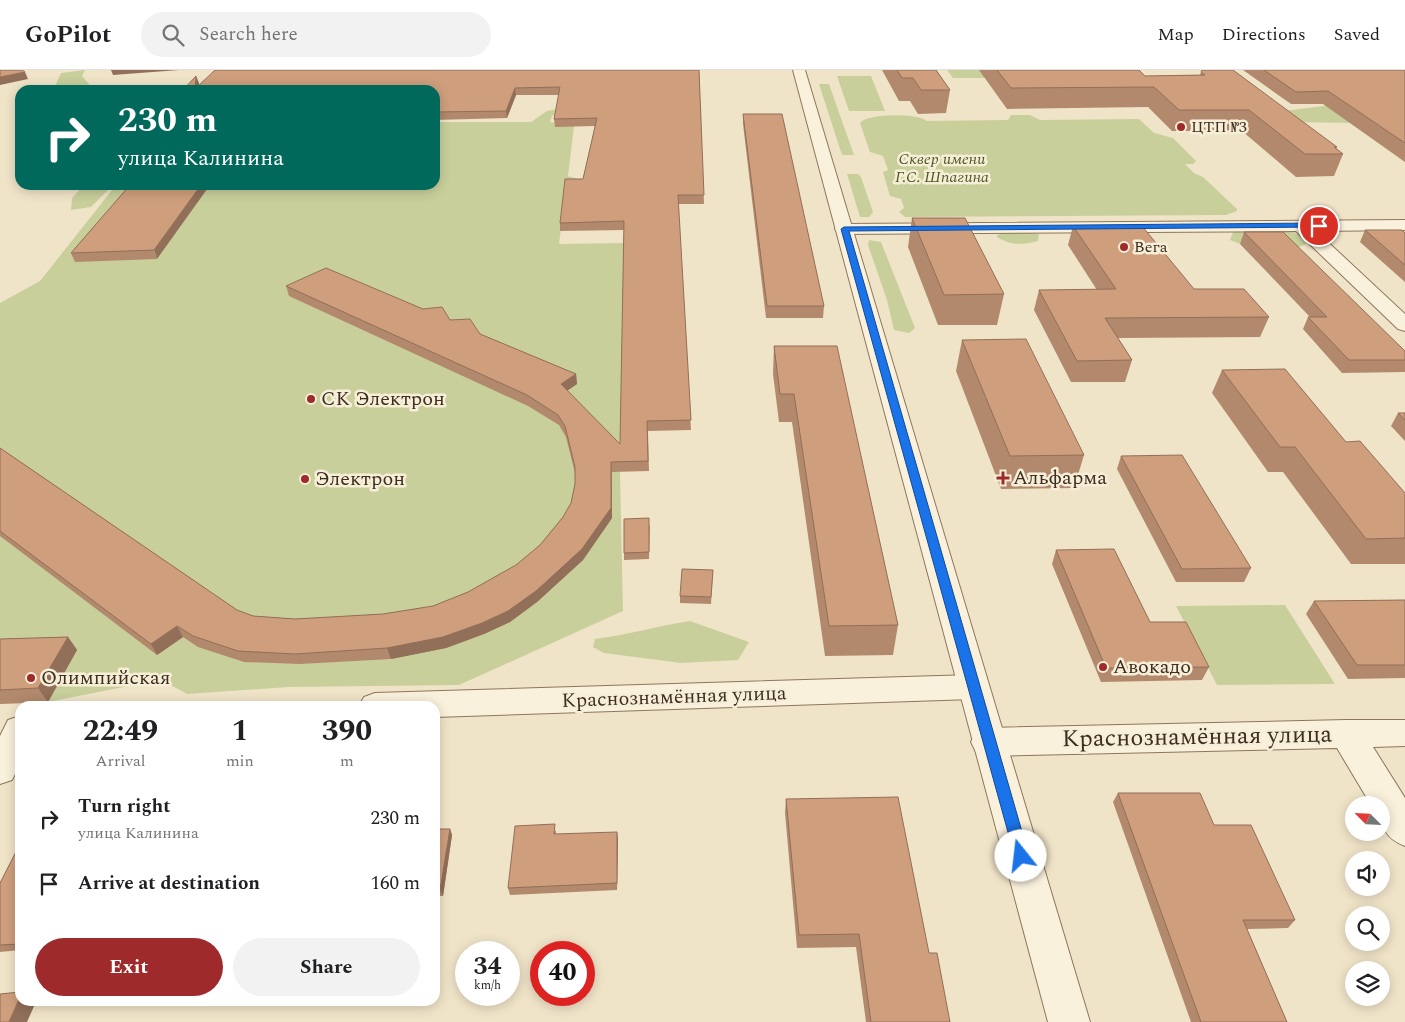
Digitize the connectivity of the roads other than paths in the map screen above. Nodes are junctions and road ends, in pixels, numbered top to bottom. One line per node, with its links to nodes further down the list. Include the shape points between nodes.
1 (800, 70): 4 (street)
2 (1405, 225): 3 (street)
3 (1302, 226): 4 (street); 5 (street)
4 (844, 229): 6 (street)
5 (1405, 325)
6 (973, 687): 7 (street, Краснознамённая улица); 11 (street)
7 (440, 704)
8 (1346, 733): 9 (street, Краснознамённая улица); 11 (street, Краснознамённая улица); 13 (street)
9 (1405, 733)
10 (15, 740): 12 (street)
11 (988, 742): 14 (street)
12 (0, 770)
13 (1405, 830)
14 (1069, 1022)

